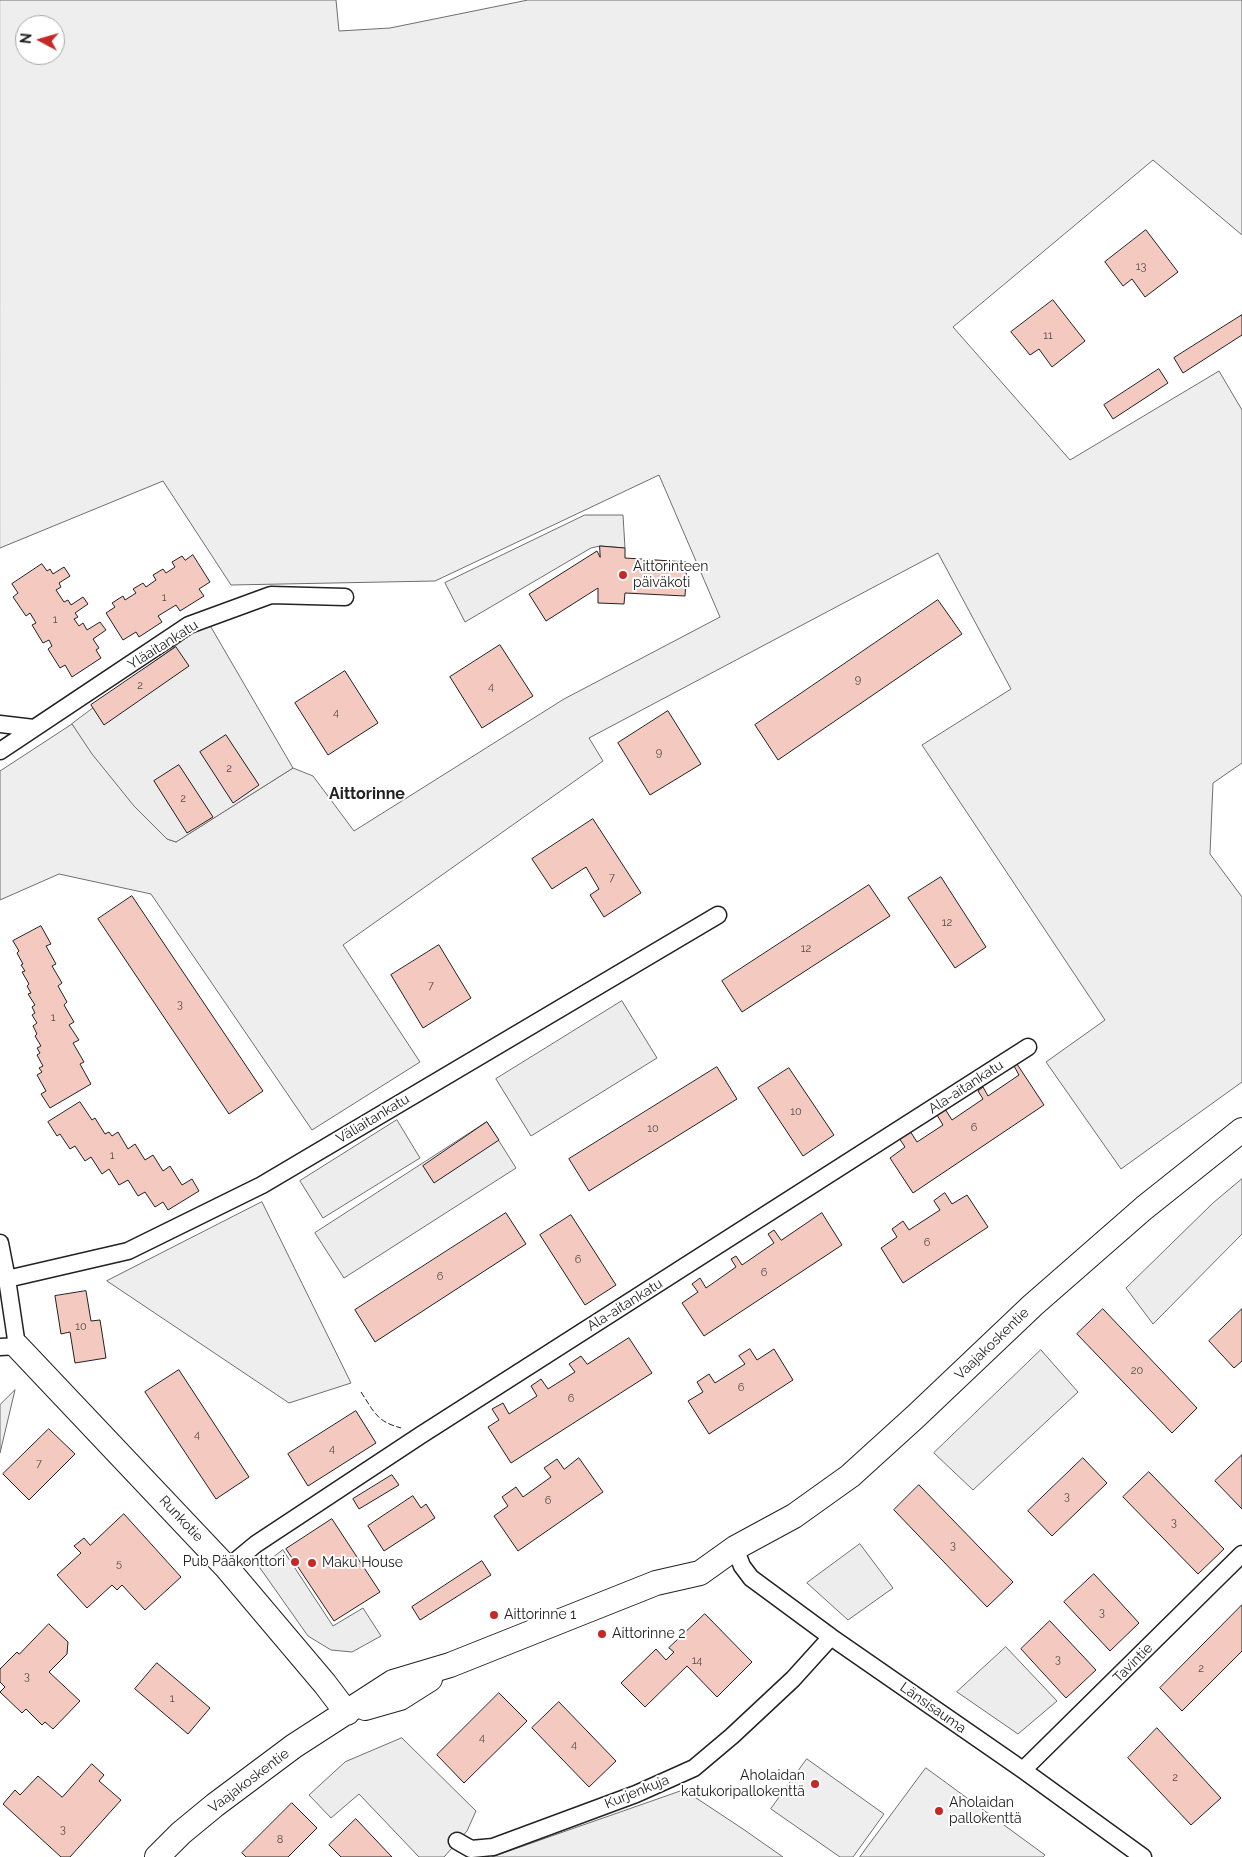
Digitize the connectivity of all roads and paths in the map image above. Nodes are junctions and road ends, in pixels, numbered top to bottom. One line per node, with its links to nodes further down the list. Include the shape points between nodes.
1 (346, 597): 3 (street, Yläaitankatu, via 271,595 189,625)
2 (0, 724): 3 (street)
3 (34, 728): 4 (street, Yläaitankatu)
4 (0, 751)
5 (718, 915): 9 (street, Väliaitankatu, via 262,1185 128,1251)
6 (1028, 1048): 13 (street, Ala-aitankatu, via 421,1435 256,1544)
7 (1242, 1130): 11 (main road, Vaajakoskentie, via 1144,1208 1033,1304 850,1476 794,1516)
8 (0, 1243): 9 (street)
9 (8, 1279): 10 (street)
10 (8, 1346): 13 (main road, Runkotie)
11 (735, 1548): 14 (street, Länsisauma, via 751,1578); 15 (main road, Vaajakoskentie, via 693,1556 656,1583 450,1665 400,1698)
12 (1242, 1554): 16 (street, Tavintie)
13 (227, 1568): 15 (main road, Runkotie)
14 (831, 1637): 16 (street, Länsisauma); 17 (street, Kurjenkuja, via 786,1685 694,1768 636,1794 493,1847 471,1849)
15 (347, 1713): 18 (main road, Vaajakoskentie, via 294,1746 215,1805)
16 (1023, 1770): 19 (street, Länsisauma)
17 (457, 1841)
18 (157, 1857)
19 (1143, 1857)

